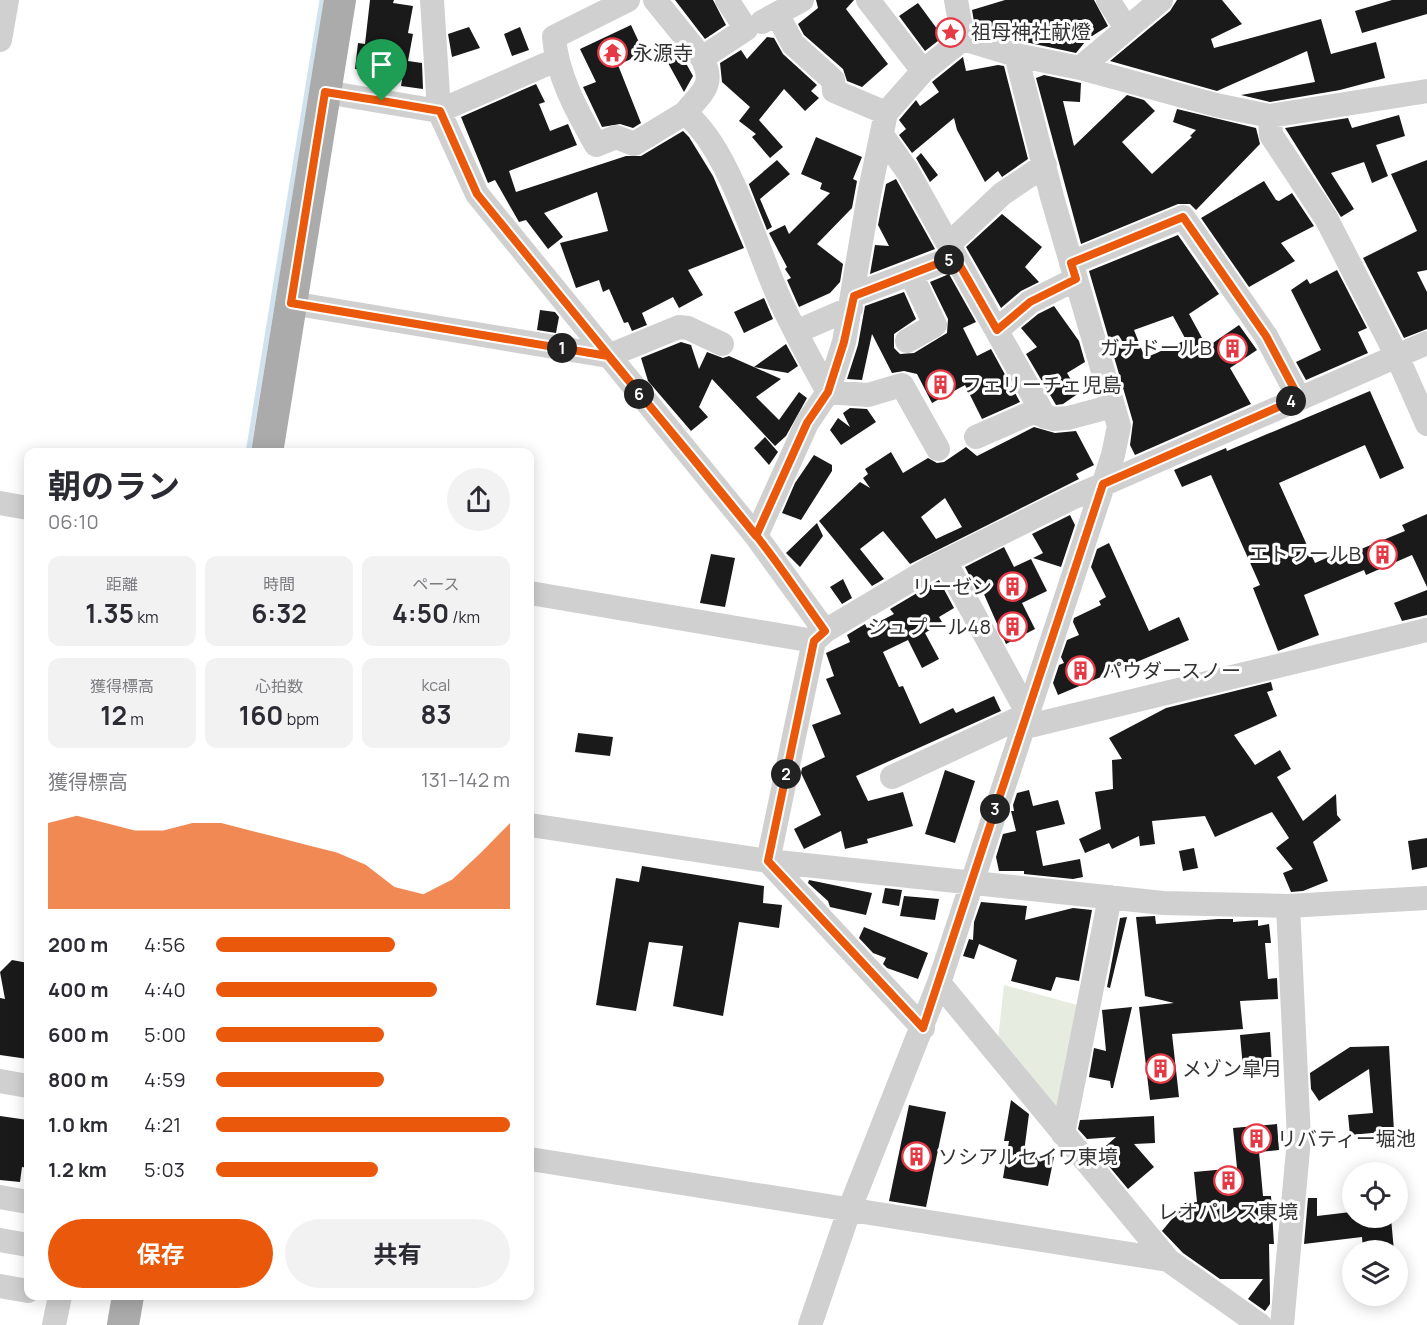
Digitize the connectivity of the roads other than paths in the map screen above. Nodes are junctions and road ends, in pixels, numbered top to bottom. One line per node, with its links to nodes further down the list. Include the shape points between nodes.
1 (7, 0): 16 (street)
2 (340, 0): 23 (main road)
3 (432, 0): 24 (street)
4 (628, 0): 19 (street, via 554,37)
5 (655, 0): 18 (street)
6 (727, 0): 14 (street)
7 (802, 0): 12 (street)
8 (868, 0): 21 (street)
9 (956, 0): 15 (street)
10 (1108, 0): 13 (street)
11 (1161, 0): 13 (street)
12 (777, 14): 14 (street); 27 (street, via 794,44 833,80 834,91)
13 (1126, 28): 20 (street)
14 (746, 29): 18 (street)
15 (963, 39): 17 (street); 21 (street)
16 (0, 40)
17 (1016, 55): 20 (street); 28 (street)
18 (702, 58): 25 (street, via 710,73 708,84)
19 (556, 60): 24 (street); 25 (street, via 596,145 616,137 634,144)
20 (1080, 68): 26 (street)
21 (923, 71): 27 (street)
22 (1427, 91): 26 (street)
23 (325, 92): 24 (street); 33 (main road)
24 (440, 111): 39 (street, via 477,194)
25 (685, 113): 35 (street, via 699,124 722,165)
26 (1270, 116): 40 (street, via 1271,135 1326,218)
27 (884, 124): 29 (street); 32 (street)
28 (1045, 165): 29 (street, via 1002,194); 30 (street)
29 (952, 250): 31 (street); 34 (street)
30 (1073, 271): 34 (street); 42 (street, via 1183,217 1266,336); 43 (street)
31 (911, 274): 32 (street); 36 (street, via 935,326)
32 (853, 302): 35 (street); 41 (street)
33 (291, 303): 39 (street); 47 (main road)
34 (997, 330): 44 (street)
35 (796, 332): 41 (street)
36 (907, 341)
37 (722, 344): 39 (street, via 688,327 680,327)
38 (1427, 344): 40 (street)
39 (608, 356): 52 (street)
40 (1397, 356): 42 (street); 45 (street)
41 (828, 392): 48 (street, via 868,395 902,385); 52 (street, via 807,423)
42 (1299, 398): 49 (street)
43 (1113, 406): 44 (street, via 1068,418); 49 (street, via 1119,426)
44 (1045, 417): 46 (street, via 1033,412)
45 (1427, 424)
46 (976, 437)
47 (268, 448)
48 (938, 449)
49 (1103, 484): 53 (street); 57 (street)
50 (0, 503): 51 (street)
51 (24, 507)
52 (756, 536): 56 (street)
53 (945, 561): 56 (street); 57 (street)
54 (534, 594): 56 (street)
55 (1427, 630): 57 (street)
56 (820, 636): 60 (street)
57 (1024, 721): 58 (street); 61 (street)
58 (892, 777)
59 (534, 826): 60 (street)
60 (768, 861): 61 (street); 66 (street)
61 (972, 881): 62 (street); 65 (street)
62 (1110, 897): 64 (street, via 1162,903); 69 (street)
63 (1427, 898): 64 (street)
64 (1288, 906): 85 (street, via 1299,1139)
65 (939, 983): 66 (street); 69 (street)
66 (923, 1028): 73 (street)
67 (0, 1081): 68 (street)
68 (24, 1085)
69 (1063, 1134): 76 (street)
70 (534, 1160): 73 (street)
71 (0, 1197): 72 (street)
72 (24, 1201)
73 (850, 1208): 76 (street); 83 (street)
74 (0, 1240): 75 (street)
75 (24, 1244)
76 (1168, 1260): 84 (street)
77 (0, 1286): 78 (street)
78 (24, 1290)
79 (59, 1300): 81 (street)
80 (127, 1300): 82 (main road)
81 (54, 1325)
82 (123, 1325)
83 (810, 1325)
84 (1260, 1325)
85 (1282, 1325)

